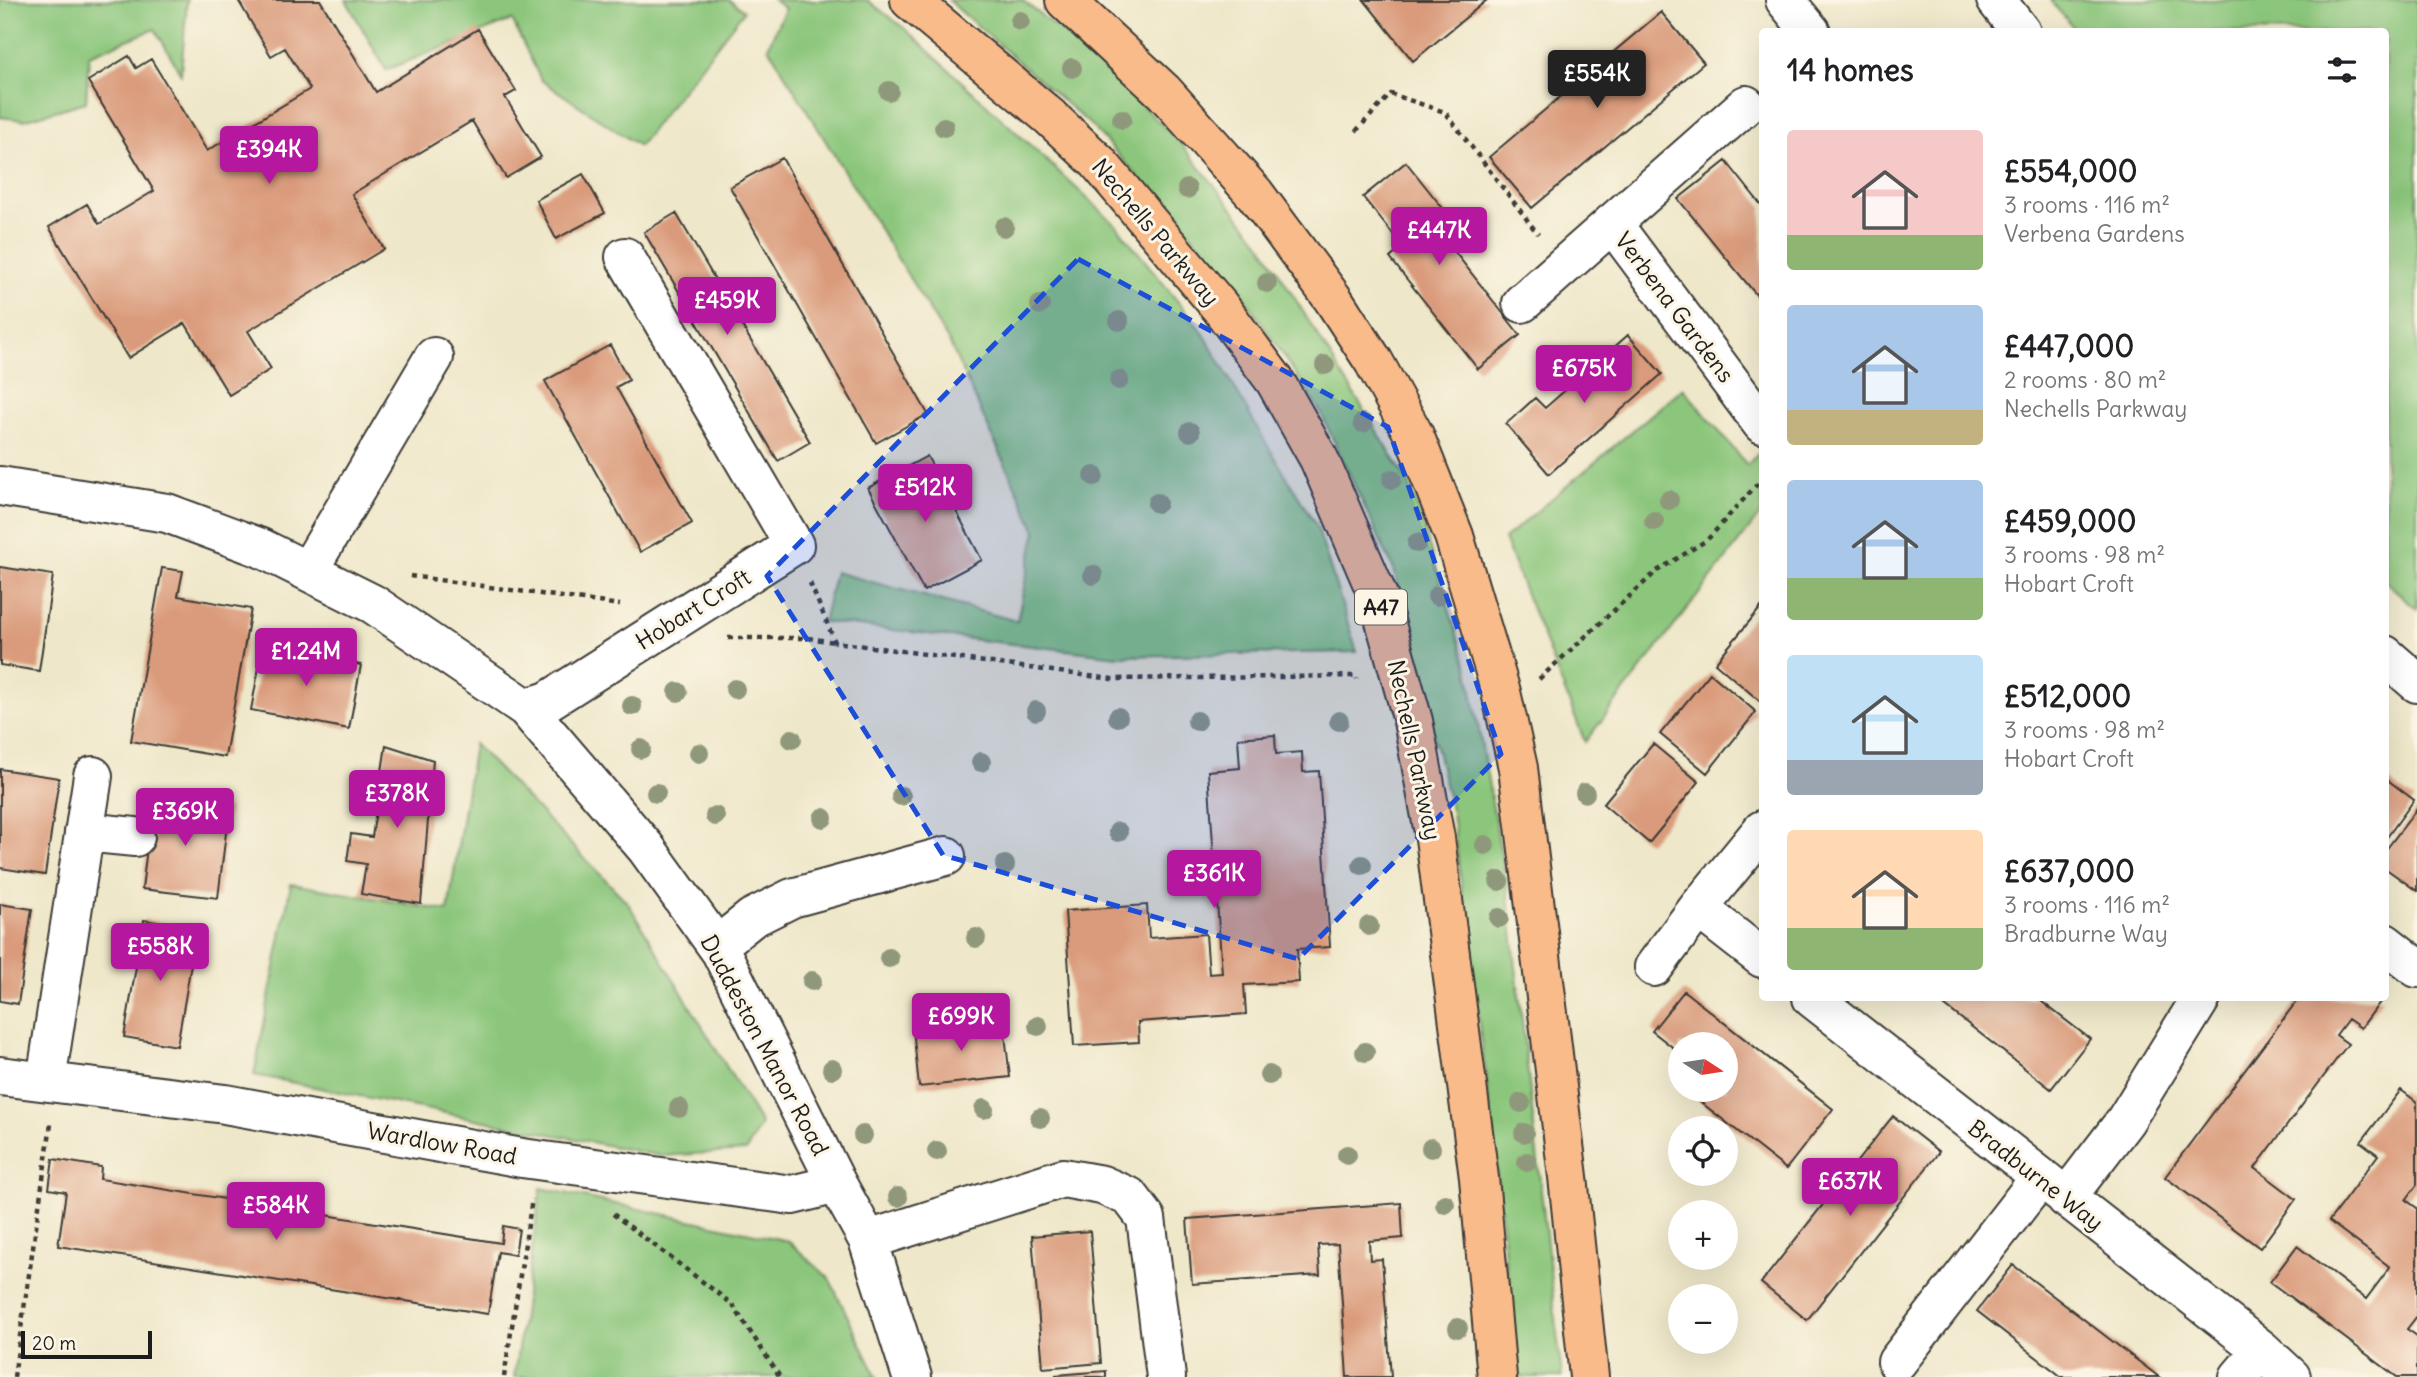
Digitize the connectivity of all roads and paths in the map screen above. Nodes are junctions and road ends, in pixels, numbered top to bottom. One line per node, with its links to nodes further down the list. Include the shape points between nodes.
1 (1065, 0): 24 (main road, via 1164,92 1255,194 1374,362 1414,435 1454,536)
2 (1785, 0): 5 (street)
3 (1996, 0): 6 (street)
4 (920, 6): 53 (main road, Nechells Parkway / A47, via 1098,162 1220,307 1275,381 1319,459 1378,596 1413,721 1435,838 1479,1178)
5 (1808, 28)
6 (2018, 28)
7 (1746, 105): 9 (street)
8 (1356, 131): 11 (path, via 1391,94 1445,112)
9 (1612, 223): 11 (street); 14 (street, Verbena Gardens)
10 (625, 257): 17 (street)
11 (1563, 267): 12 (street)
12 (1522, 303)
13 (433, 357): 18 (street)
14 (1759, 420)
15 (1759, 482): 24 (path, via 1707,540 1657,571 1532,685)
16 (0, 486): 18 (street, Duddeston Manor Road, via 167,513)
17 (794, 545): 20 (street, Hobart Croft); 23 (path, via 835,642 1112,679 1356,677)
18 (308, 571): 19 (street, Duddeston Manor Road)
19 (357, 596): 20 (path, via 374,571); 25 (street, Duddeston Manor Road)
20 (684, 614): 25 (street, Hobart Croft, via 548,701)
21 (2389, 658): 22 (street)
22 (2417, 683)
23 (1360, 688)
24 (1501, 692): 54 (main road, via 1518,768)
25 (526, 708): 32 (street, Duddeston Manor Road, via 646,848)
26 (93, 776): 27 (street)
27 (84, 831): 29 (street); 40 (street)
28 (1759, 834): 31 (street)
29 (135, 837)
30 (946, 856): 32 (street, via 792,898 752,918)
31 (1698, 908): 34 (street); 35 (street)
32 (717, 946): 42 (street, Duddeston Manor Road)
33 (2389, 946): 36 (street)
34 (1759, 956)
35 (1654, 967)
36 (2417, 968)
37 (1816, 1001): 43 (street, Bradburne Way)
38 (2199, 1001): 43 (street, via 2125,1121)
39 (0, 1076): 40 (street, Wardlow Road)
40 (53, 1082): 41 (street, Wardlow Road, via 225,1104); 48 (path)
41 (537, 1159): 42 (street, Wardlow Road, via 792,1195); 49 (path)
42 (837, 1184): 45 (street, Duddeston Manor Road)
43 (2053, 1188): 46 (street); 47 (street, Bradburne Way)
44 (602, 1206): 50 (path, via 732,1304)
45 (868, 1240): 51 (street, Duddeston Manor Road); 52 (street, via 1063,1178 1102,1185 1130,1197 1146,1218)
46 (1897, 1362)
47 (2250, 1364): 55 (street, Bradburne Way)
48 (14, 1377)
49 (504, 1377)
50 (780, 1377)
51 (912, 1377)
52 (1166, 1377)
53 (1497, 1377)
54 (1589, 1377)
55 (2291, 1377)

